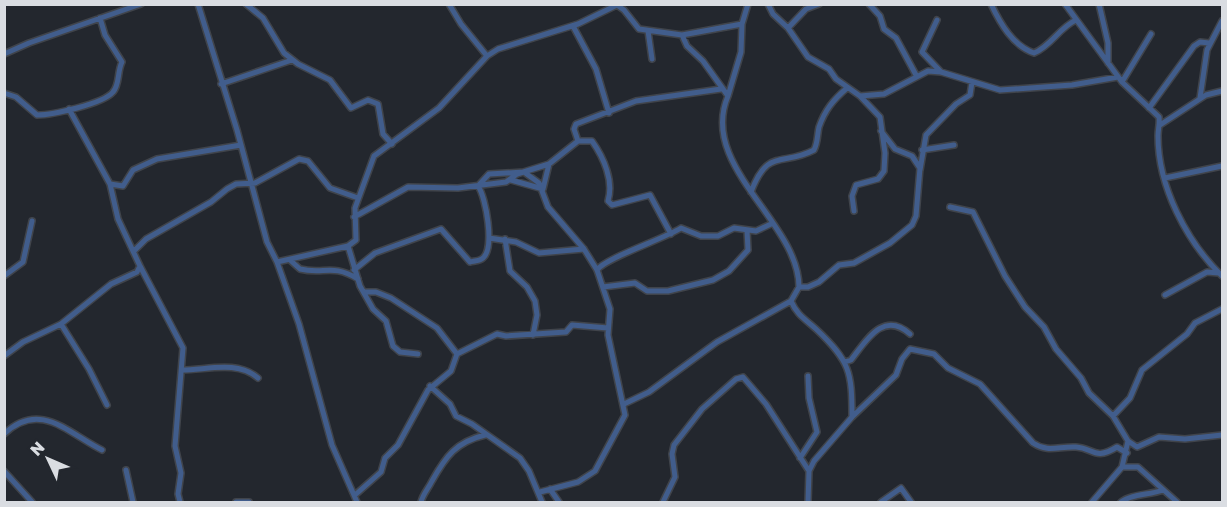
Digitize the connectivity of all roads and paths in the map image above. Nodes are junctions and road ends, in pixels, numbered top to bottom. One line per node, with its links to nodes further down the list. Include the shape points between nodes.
1 (141, 4): 12 (street)
2 (198, 4): 32 (street)
3 (246, 4): 26 (street, via 263,18)
4 (449, 4): 24 (street)
5 (748, 4): 16 (street)
6 (768, 4): 18 (street, via 772,14)
7 (819, 4): 18 (street, via 806,9)
8 (869, 4): 29 (street, via 880,16 884,29 896,38)
9 (991, 4): 14 (street, via 999,22 1017,43 1034,54)
10 (1065, 4): 14 (street)
11 (1099, 4): 27 (street, via 1108,43)
12 (100, 18): 23 (street); 41 (street, via 105,35 122,62 117,85 108,96)
13 (937, 20): 28 (street, via 922,52)
14 (1076, 20): 27 (street)
15 (1222, 21): 22 (street)
16 (742, 24): 21 (street); 37 (street, via 741,52)
17 (573, 26): 19 (street, via 617,5 639,29); 24 (street, via 508,45); 42 (street, via 596,69)
18 (788, 28): 33 (street, via 808,57 829,69)
19 (648, 30): 21 (street); 25 (street)
20 (1151, 34): 30 (street)
21 (682, 35): 34 (street)
22 (1209, 43): 39 (street); 40 (street, via 1194,46)
23 (4, 54)
24 (488, 56): 46 (street, via 439,108)
25 (652, 59)
26 (292, 60): 32 (street); 46 (street, via 330,80 351,108 368,100 378,104 383,134)
27 (1108, 63): 30 (street)
28 (941, 72): 29 (street); 31 (street)
29 (916, 75): 38 (street, via 884,94)
30 (1120, 79): 31 (street, via 1000,90); 40 (street)
31 (972, 82): 49 (street, via 970,95 926,135)
32 (221, 84): 47 (street)
33 (847, 88): 38 (street); 60 (street, via 826,107 814,150 780,158 760,170)
34 (721, 89): 37 (street); 42 (street, via 636,101)
35 (1222, 91): 39 (street)
36 (4, 93): 41 (street, via 21,100 37,115)
37 (728, 96): 60 (street, via 722,125 736,173)
38 (860, 96): 44 (street, via 878,114)
39 (1200, 98): 43 (street)
40 (1149, 108): 43 (street, via 1159,117)
41 (69, 109): 56 (street)
42 (609, 113): 45 (street, via 576,124)
43 (1160, 125): 54 (street)
44 (881, 131): 52 (street, via 895,148 912,156); 63 (street, via 884,171 878,179 856,185 852,196)
45 (578, 141): 50 (street); 68 (street, via 592,141 605,159 611,191 608,201 612,205 650,195)
46 (392, 144): 61 (street, via 374,156)
47 (241, 145): 56 (street, via 157,159 134,170 123,186); 57 (street)
48 (954, 145): 49 (street)
49 (922, 150): 52 (street)
50 (549, 164): 53 (street); 59 (street)
51 (1222, 166): 54 (street)
52 (920, 170): 83 (street, via 918,210 912,225 877,251 854,263 839,265 808,287)
53 (524, 172): 55 (street); 58 (street, via 489,174); 59 (street)
54 (1165, 178): 79 (street, via 1188,236)
55 (509, 180): 58 (street); 59 (street)
56 (110, 184): 73 (street, via 118,219)
57 (251, 184): 61 (street, via 303,158 330,188); 73 (street, via 236,184 146,239); 75 (street, via 267,242)
58 (478, 186): 64 (street, via 408,187); 69 (street, via 483,192)
59 (543, 189): 72 (street, via 548,207)
60 (751, 192): 66 (street)
61 (358, 198): 64 (street)
62 (950, 207): 102 (street, via 973,212 1025,307 1044,327 1089,393)
63 (854, 211)
64 (354, 217): 71 (street, via 356,240)
65 (32, 221): 80 (street, via 23,262)
66 (773, 223): 67 (street, via 756,231); 83 (street)
67 (747, 230): 68 (street, via 734,228 718,236 701,236 681,228); 82 (street, via 748,250 718,278 668,291 647,291 635,283)
68 (671, 234): 78 (street, via 606,262)
69 (489, 238): 70 (street); 77 (street, via 484,258 470,262 444,231 437,229 375,253)
70 (505, 239): 72 (street, via 539,253); 91 (street, via 510,271 535,301)
71 (348, 246): 74 (street); 77 (street)
72 (584, 249): 78 (street)
73 (135, 250): 76 (street)
74 (290, 260): 75 (street); 81 (street, via 300,269 327,268)
75 (277, 262): 118 (street, via 299,324 332,445)
76 (140, 266): 88 (street, via 137,272 111,284); 96 (street, via 183,348)
77 (354, 270): 81 (street)
78 (597, 270): 82 (street)
79 (1221, 275): 85 (street, via 1207,272)
80 (4, 276)
81 (358, 279): 84 (street)
82 (603, 287): 89 (street, via 610,309)
83 (799, 287): 86 (street)
84 (364, 292): 92 (street, via 373,309 386,321 393,346 400,352); 93 (street, via 391,298 437,328)
85 (1166, 295)
86 (791, 301): 95 (street, via 798,315); 100 (street, via 717,342 649,392)
87 (1222, 309): 102 (street, via 1195,323 1142,370 1130,398)
88 (61, 324): 94 (street); 101 (street)
89 (608, 328): 91 (street, via 572,325 566,332); 100 (street)
90 (910, 334): 95 (street, via 902,327 886,326 863,342 853,358)
91 (533, 335): 93 (street, via 493,335)
92 (418, 354)
93 (457, 354): 99 (street, via 451,370)
94 (4, 356)
95 (845, 362): 103 (street, via 852,380)
96 (182, 370): 98 (street, via 232,367); 121 (street, via 175,452 181,473)
97 (808, 376): 110 (street, via 817,432)
98 (258, 378)
99 (430, 386): 105 (street, via 450,404 456,416); 118 (street, via 398,445 385,458 381,472)
100 (624, 404): 115 (street, via 624,421 595,471 578,482)
101 (107, 405)
102 (1113, 416): 107 (street)
103 (852, 417): 109 (street, via 896,375 906,352 926,350 948,368 980,384 1042,449 1076,447 1104,453 1117,447); 114 (street)
104 (4, 434): 108 (street, via 25,419 46,420)
105 (485, 435): 117 (street, via 520,458); 125 (street, via 454,448)
106 (1222, 435): 107 (street, via 1159,437 1137,447)
107 (1128, 441): 109 (street)
108 (102, 450)
109 (1127, 453): 111 (street)
110 (800, 458): 114 (street); 128 (street, via 750,383 743,377 736,379 702,409 674,445 675,477)
111 (1122, 467): 116 (street, via 1138,467); 132 (street)
112 (126, 470): 120 (street)
113 (4, 471): 119 (street)
114 (809, 471): 129 (street)
115 (550, 489): 117 (street); 127 (street)
116 (1163, 490): 133 (street); 134 (street)
117 (540, 492): 126 (street)
118 (355, 495): 124 (street)
119 (32, 502)
120 (133, 502)
121 (180, 502)
122 (236, 502): 123 (street)
123 (249, 502)
124 (357, 502)
125 (421, 502)
126 (542, 502)
127 (559, 502)
128 (663, 502)
129 (807, 502)
130 (882, 502): 131 (street, via 901,488)
131 (911, 502)
132 (1092, 502)
133 (1121, 502)
134 (1177, 502)

